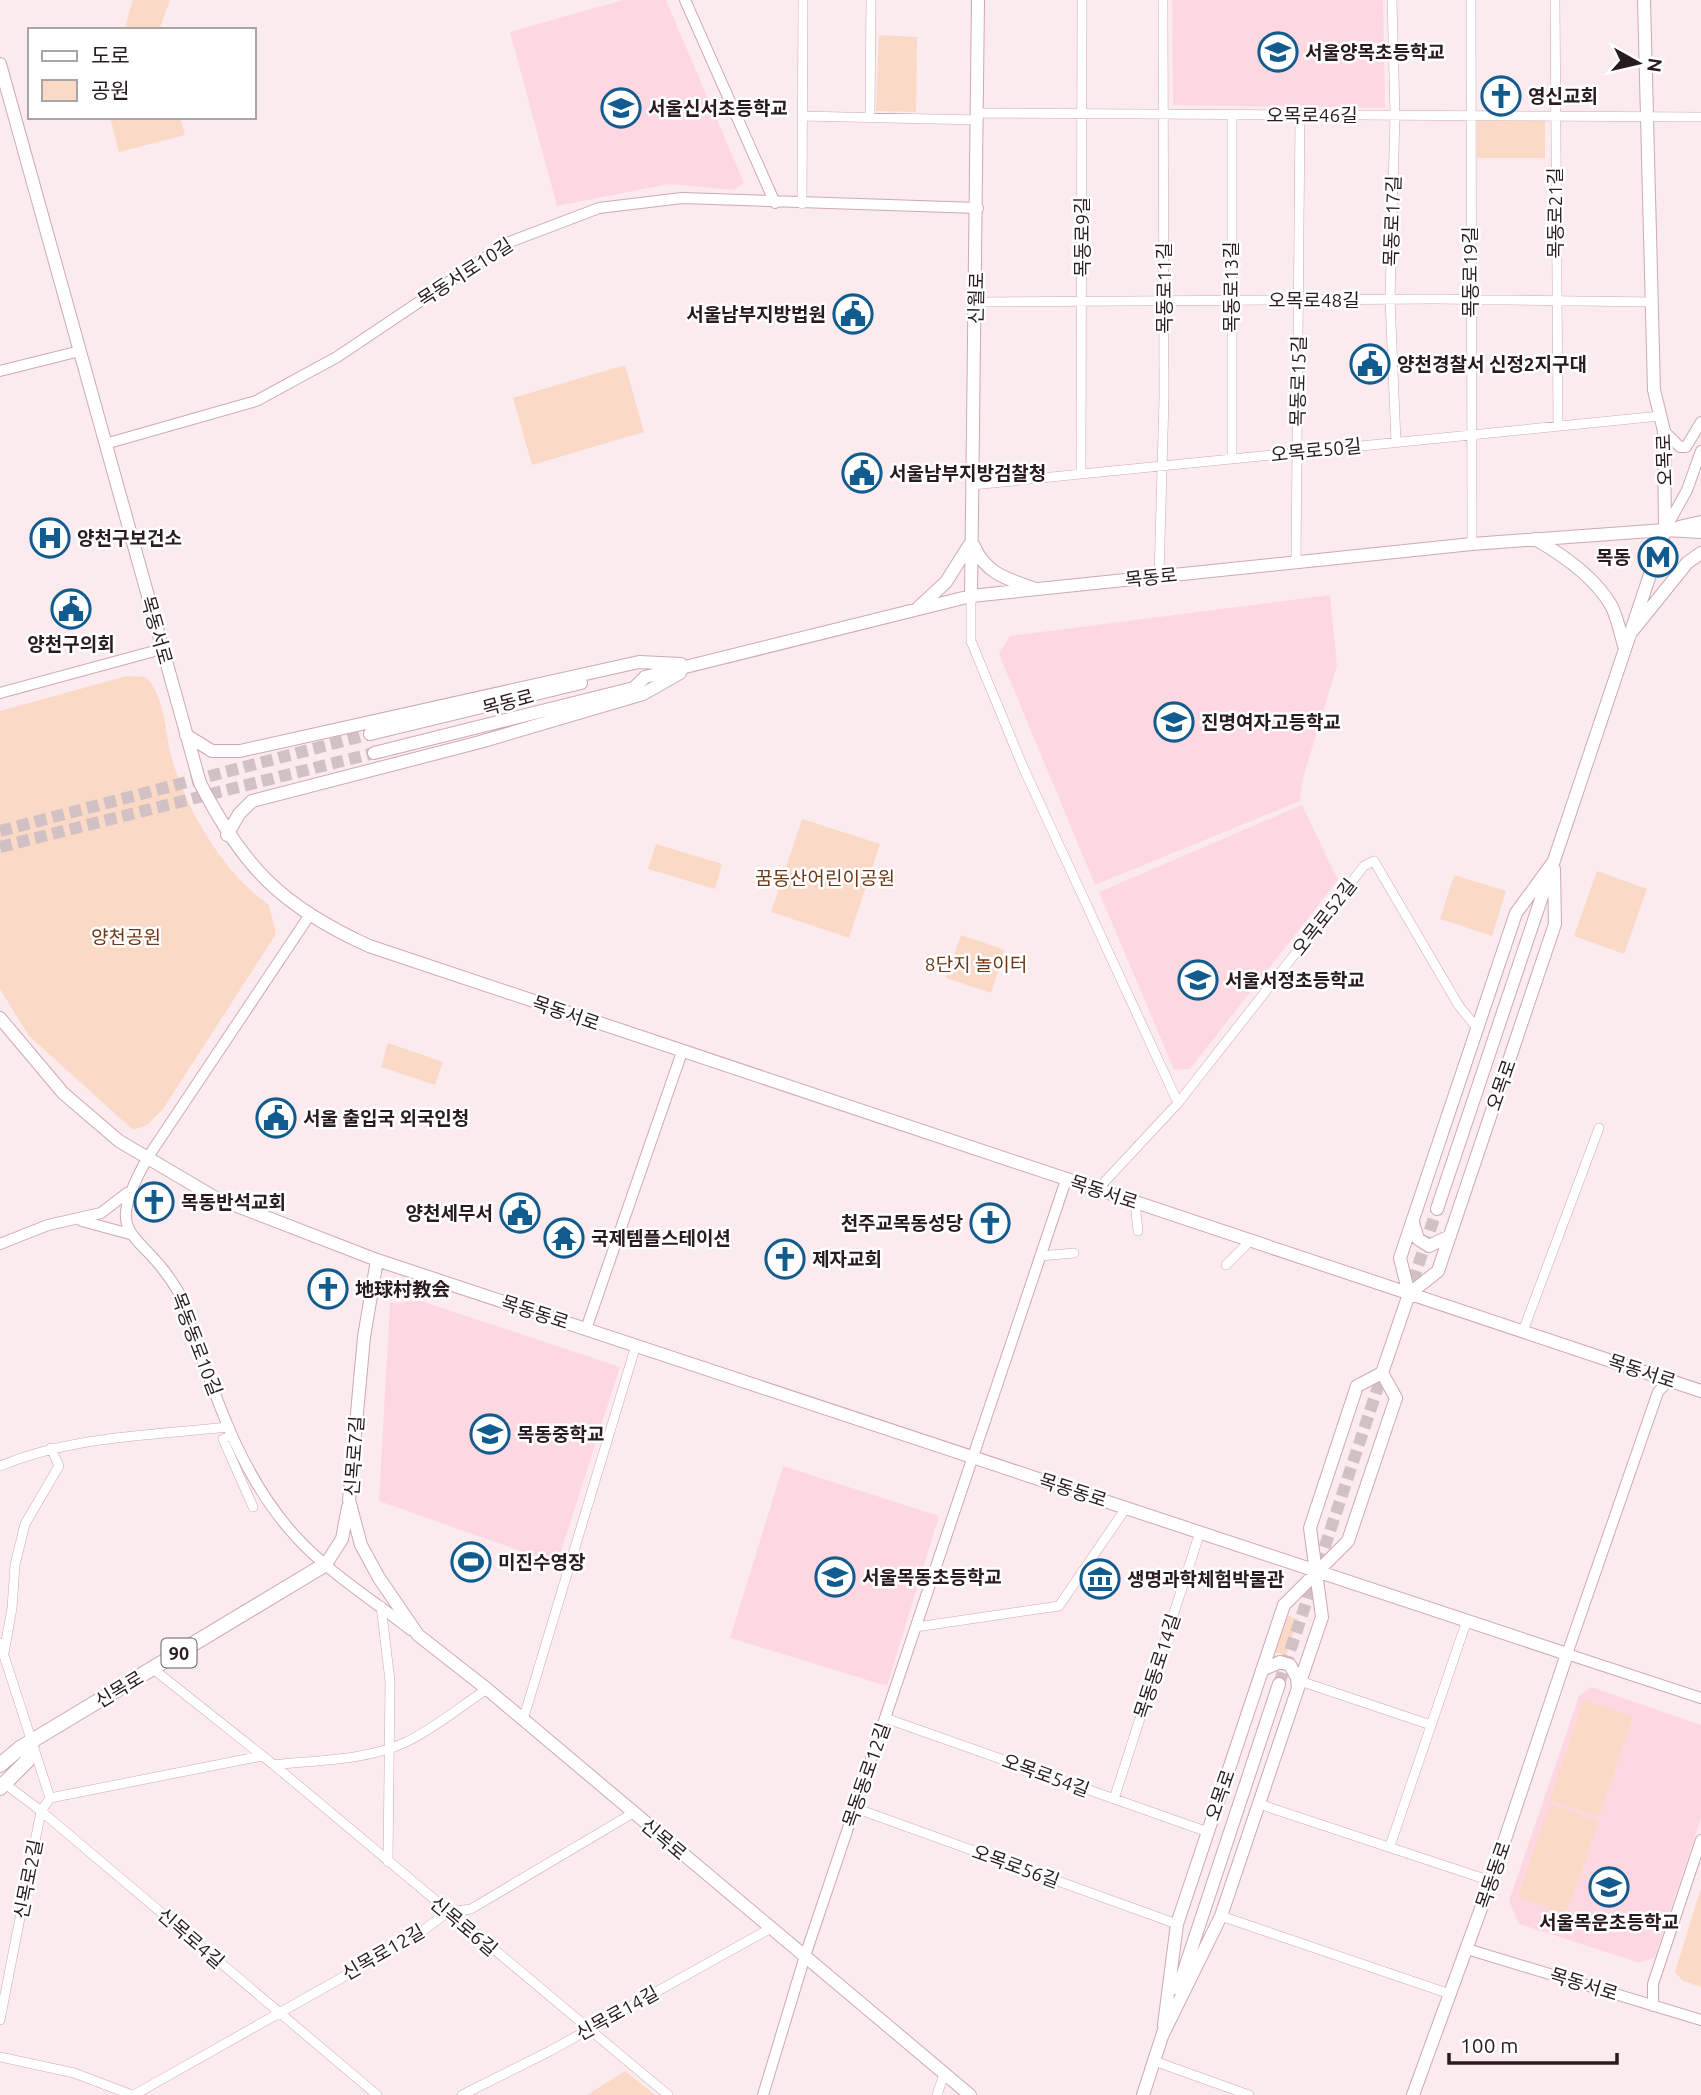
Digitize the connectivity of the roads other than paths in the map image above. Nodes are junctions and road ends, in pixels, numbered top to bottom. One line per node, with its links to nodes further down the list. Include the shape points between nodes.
1 (685, 0): 24 (street)
2 (803, 0): 18 (street)
3 (872, 0): 19 (street)
4 (978, 0): 20 (main road, 신월로)
5 (1082, 0): 12 (street, 목동로9길)
6 (1163, 0): 13 (street, 목동로11길)
7 (1392, 0): 16 (street, 목동로17길)
8 (1471, 0): 17 (street, 목동로19길)
9 (1555, 0): 21 (street, 목동로21길)
10 (1644, 0): 23 (main road, 오목로)
11 (0, 64): 36 (main road, 목동서로)
12 (1082, 114): 13 (street, 오목로46길); 20 (street, 오목로46길); 34 (street, 목동로9길)
13 (1163, 115): 14 (street, 오목로46길); 32 (street, 목동로11길)
14 (1232, 115): 15 (street, 오목로46길); 29 (street, 목동로13길)
15 (1300, 115): 16 (street, 오목로46길); 30 (street, 목동로15길)
16 (1395, 115): 17 (street, 오목로46길); 27 (street, 목동로17길)
17 (1472, 115): 21 (street, 오목로46길); 28 (street, 목동로19길)
18 (802, 116): 19 (street, 오목로46길); 25 (street)
19 (870, 116): 20 (street, 오목로46길)
20 (978, 116): 26 (main road, 신월로)
21 (1555, 116): 23 (street, 오목로46길); 31 (street, 목동로21길)
22 (1701, 117): 23 (street, 오목로46길)
23 (1647, 118): 35 (main road, 오목로)
24 (775, 203): 25 (street, 목동서로10길); 44 (street, 목동서로10길, via 682,198 642,201 599,208 558,222 507,243 337,357 256,401)
25 (802, 204): 26 (street, 목동서로10길)
26 (978, 208): 33 (main road, 신월로)
27 (1390, 299): 28 (street, 오목로48길); 30 (street, 오목로48길); 43 (street, 목동로17길)
28 (1470, 299): 31 (street, 오목로48길); 42 (street, 목동로19길)
29 (1230, 300): 30 (street, 오목로48길); 32 (street, 오목로48길); 47 (street, 목동로13길)
30 (1300, 300): 45 (street, 목동로15길)
31 (1556, 300): 35 (street, 오목로48길); 40 (street, 목동로21길)
32 (1164, 301): 34 (street, 오목로48길); 48 (street, 목동로11길)
33 (976, 302): 34 (street, 오목로48길); 50 (main road, 신월로)
34 (1082, 302): 49 (street, 목동로9길)
35 (1652, 302): 38 (main road, 오목로, via 1654,390)
36 (79, 351): 37 (street); 44 (main road, 목동서로)
37 (0, 371)
38 (1660, 416): 40 (street, 오목로50길); 41 (main road, 오목로)
39 (1701, 422): 41 (street, via 1686,446 1680,447)
40 (1558, 426): 42 (street, 오목로50길)
41 (1664, 431): 52 (main road, 오목로)
42 (1471, 435): 43 (street, 오목로50길); 56 (street, 목동로19길)
43 (1396, 442): 45 (street, 오목로50길)
44 (105, 444): 64 (main road, 목동서로)
45 (1297, 451): 47 (street, 오목로50길); 58 (street, 목동로15길)
46 (1701, 451): 52 (street)
47 (1232, 458): 48 (street, 오목로50길)
48 (1163, 466): 49 (street, 오목로50길); 59 (street, 목동로11길)
49 (1081, 474): 50 (street, 오목로50길)
50 (972, 485): 55 (main road, 신월로)
51 (1701, 522): 52 (main road, 목동로)
52 (1665, 530): 53 (main road, 목동로); 54 (main road, 목동로); 63 (main road, 오목로)
53 (1701, 532)
54 (1534, 539): 56 (main road, 목동로); 65 (main road, via 1557,552 1598,590 1612,607)
55 (972, 541): 60 (main road, via 986,567); 61 (main road, 신월로); 62 (main road, via 946,582)
56 (1472, 544): 58 (main road, 목동로)
57 (1701, 553): 63 (main road, via 1687,563)
58 (1296, 562): 59 (main road, 목동로)
59 (1159, 576): 60 (main road, 목동로)
60 (1037, 589): 61 (main road, 목동로)
61 (971, 596): 62 (main road, 목동로); 78 (street, via 971,641 1023,767)
62 (915, 611): 66 (main road, 목동로)
63 (1631, 633): 65 (main road, 오목로)
64 (162, 649): 68 (street); 70 (main road, 목동서로)
65 (1625, 649): 73 (main road, 오목로)
66 (696, 664): 67 (main road, 목동로); 70 (main road, via 639,662 240,751 212,751); 72 (main road, via 643,694 252,801)
67 (646, 677): 69 (main road, 목동로, via 629,671); 71 (main road, 목동로, via 634,688)
68 (0, 693)
69 (370, 734)
70 (186, 735): 72 (main road, 목동서로, via 200,783)
71 (374, 752)
72 (227, 835): 74 (main road, 목동서로, via 263,878)
73 (1554, 861): 76 (main road, 오목로, via 1516,913); 85 (main road, 오목로); 90 (main road, 오목로, via 1555,923)
74 (309, 916): 77 (main road, 목동서로, via 369,946); 80 (street)
75 (0, 1018): 80 (main road, 목동동로, via 63,1093 119,1142)
76 (1477, 1028): 78 (street, 오목로52길, via 1458,1006 1374,862 1364,866); 86 (main road, 오목로)
77 (682, 1052): 81 (main road, 목동서로); 98 (street)
78 (1178, 1103): 82 (street, 오목로52길)
79 (1599, 1129): 99 (street)
80 (148, 1157): 83 (street); 95 (main road, 목동동로, via 214,1197)
81 (1066, 1180): 82 (main road, 목동서로); 94 (street, 목동동로12길)
82 (1097, 1190): 84 (main road, 목동서로)
83 (127, 1194): 87 (street, via 101,1213); 89 (street, via 123,1216)
84 (1135, 1203): 88 (street); 91 (main road, 목동서로)
85 (1437, 1209)
86 (1413, 1219): 90 (main road, via 1422,1242 1437,1244); 97 (main road, 오목로, via 1400,1258)
87 (80, 1220): 89 (street); 92 (street, via 48,1225)
88 (1138, 1231)
89 (130, 1234): 104 (street, 목동동로10길, via 167,1272 179,1293)
90 (1450, 1237): 97 (main road, 오목로, via 1438,1271)
91 (1250, 1241): 96 (street); 97 (main road, 목동서로)
92 (0, 1244)
93 (1074, 1253): 94 (street)
94 (1040, 1256): 106 (street, 목동동로12길)
95 (377, 1260): 98 (main road, 목동동로); 108 (main road, 신목로7길)
96 (1226, 1265)
97 (1409, 1294): 99 (main road, 목동서로); 101 (main road)
98 (586, 1329): 100 (main road, 목동동로)
99 (1523, 1331): 102 (main road, 목동서로)
100 (636, 1345): 106 (main road, 목동동로); 128 (street)
101 (1382, 1373): 113 (main road, 오목로, via 1357,1385 1314,1515 1310,1528); 113 (main road, 오목로, via 1396,1398 1348,1541)
102 (1669, 1380): 103 (main road, 목동서로); 120 (street, via 1658,1392)
103 (1701, 1391)
104 (230, 1431): 105 (street); 109 (street, via 223,1438 242,1492); 112 (street, 목동동로10길, via 266,1500)
105 (51, 1448): 107 (street); 119 (street, via 59,1466 25,1524)
106 (973, 1457): 110 (main road, 목동동로); 116 (street, 목동동로12길)
107 (0, 1466)
108 (349, 1500): 112 (main road, via 342,1539); 117 (main road, 신목로7길, via 361,1545)
109 (253, 1507)
110 (1126, 1508): 111 (main road, 목동동로); 116 (street, 목동동로, via 1059,1606)
111 (1200, 1532): 113 (main road, 목동동로); 137 (street, 목동동로14길)
112 (326, 1564): 114 (street, 신목로); 121 (main road, 신목로 / 90)
113 (1317, 1570): 115 (main road, 목동동로); 122 (main road, 오목로, via 1284,1605); 124 (main road, 오목로, via 1322,1617)
114 (381, 1606): 117 (street, 신목로); 131 (street, via 390,1681)
115 (1467, 1620): 120 (main road, 목동동로); 129 (street)
116 (916, 1627): 127 (street, 목동동로12길)
117 (418, 1635): 125 (main road, 신목로)
118 (0, 1643): 119 (street)
119 (4, 1654): 130 (street)
120 (1567, 1654): 126 (street, 목동동로); 146 (main road, 목동동로)
121 (152, 1668): 130 (main road, 신목로 / 90); 132 (street, 신목로6길)
122 (1262, 1670): 124 (main road, via 1280,1662 1290,1665); 142 (main road, 오목로)
123 (1279, 1684): 159 (main road, 오목로)
124 (1299, 1685): 129 (street); 138 (main road, 오목로)
125 (487, 1689): 128 (main road, 신목로); 131 (street)
126 (1701, 1698)
127 (885, 1718): 137 (street, 오목로54길); 139 (street, 목동동로12길)
128 (523, 1720): 141 (main road, 신목로)
129 (1431, 1725): 144 (street)
130 (32, 1743): 133 (main road, 신목로 / 90); 135 (main road, 신목로 / 90, via 27,1761); 136 (street)
131 (391, 1748): 134 (street); 145 (street)
132 (262, 1756): 134 (street, 신목로6길); 136 (street)
133 (0, 1765)
134 (274, 1765): 145 (street, 신목로6길)
135 (2, 1785): 140 (street, 신목로4길)
136 (50, 1798): 140 (street, 신목로2길)
137 (1114, 1799): 142 (street, 오목로54길)
138 (1259, 1804): 144 (street, 오목로); 148 (main road, 오목로)
139 (855, 1808): 149 (street, 오목로56길); 152 (street, 목동동로12길)
140 (41, 1811): 155 (street, 신목로4길); 156 (street, 신목로2길)
141 (633, 1813): 147 (street, 신목로12길, via 471,1909); 150 (main road, 신목로)
142 (1208, 1832): 149 (main road, 오목로)
143 (1701, 1840): 154 (street, via 1653,1984)
144 (1390, 1846): 146 (street, 오목로)
145 (388, 1861): 147 (street, 신목로6길)
146 (1491, 1881): 151 (main road, 목동동로)
147 (448, 1912): 155 (street, 신목로12길, via 414,1937); 158 (street, 신목로6길)
148 (1221, 1916): 153 (street); 159 (main road, 오목로)
149 (1177, 1924): 159 (main road, 오목로)
150 (771, 1928): 152 (main road, 신목로); 158 (street, 신목로14길)
151 (1467, 1949): 153 (main road, 목동동로); 154 (street, 목동서로)
152 (805, 1956): 162 (main road, 신목로); 167 (street, 목동동로12길)
153 (1450, 1994): 172 (main road, 목동동로)
154 (1653, 2006): 157 (street, 목동서로)
155 (277, 2012): 163 (street, 신목로12길); 164 (street, 신목로4길)
156 (0, 2020)
157 (1701, 2020)
158 (588, 2029): 165 (street, 신목로14길); 166 (street, 신목로6길)
159 (1162, 2036): 161 (main road, 오목로)
160 (0, 2057): 163 (street, via 74,2073)
161 (1154, 2061): 170 (main road, 오목로); 171 (street)
162 (944, 2074): 168 (street); 169 (main road, 신목로)
163 (133, 2095)
164 (377, 2095)
165 (462, 2095)
166 (668, 2095)
167 (763, 2095)
168 (937, 2095)
169 (970, 2095)
170 (1143, 2095)
171 (1249, 2095)
172 (1413, 2095)

